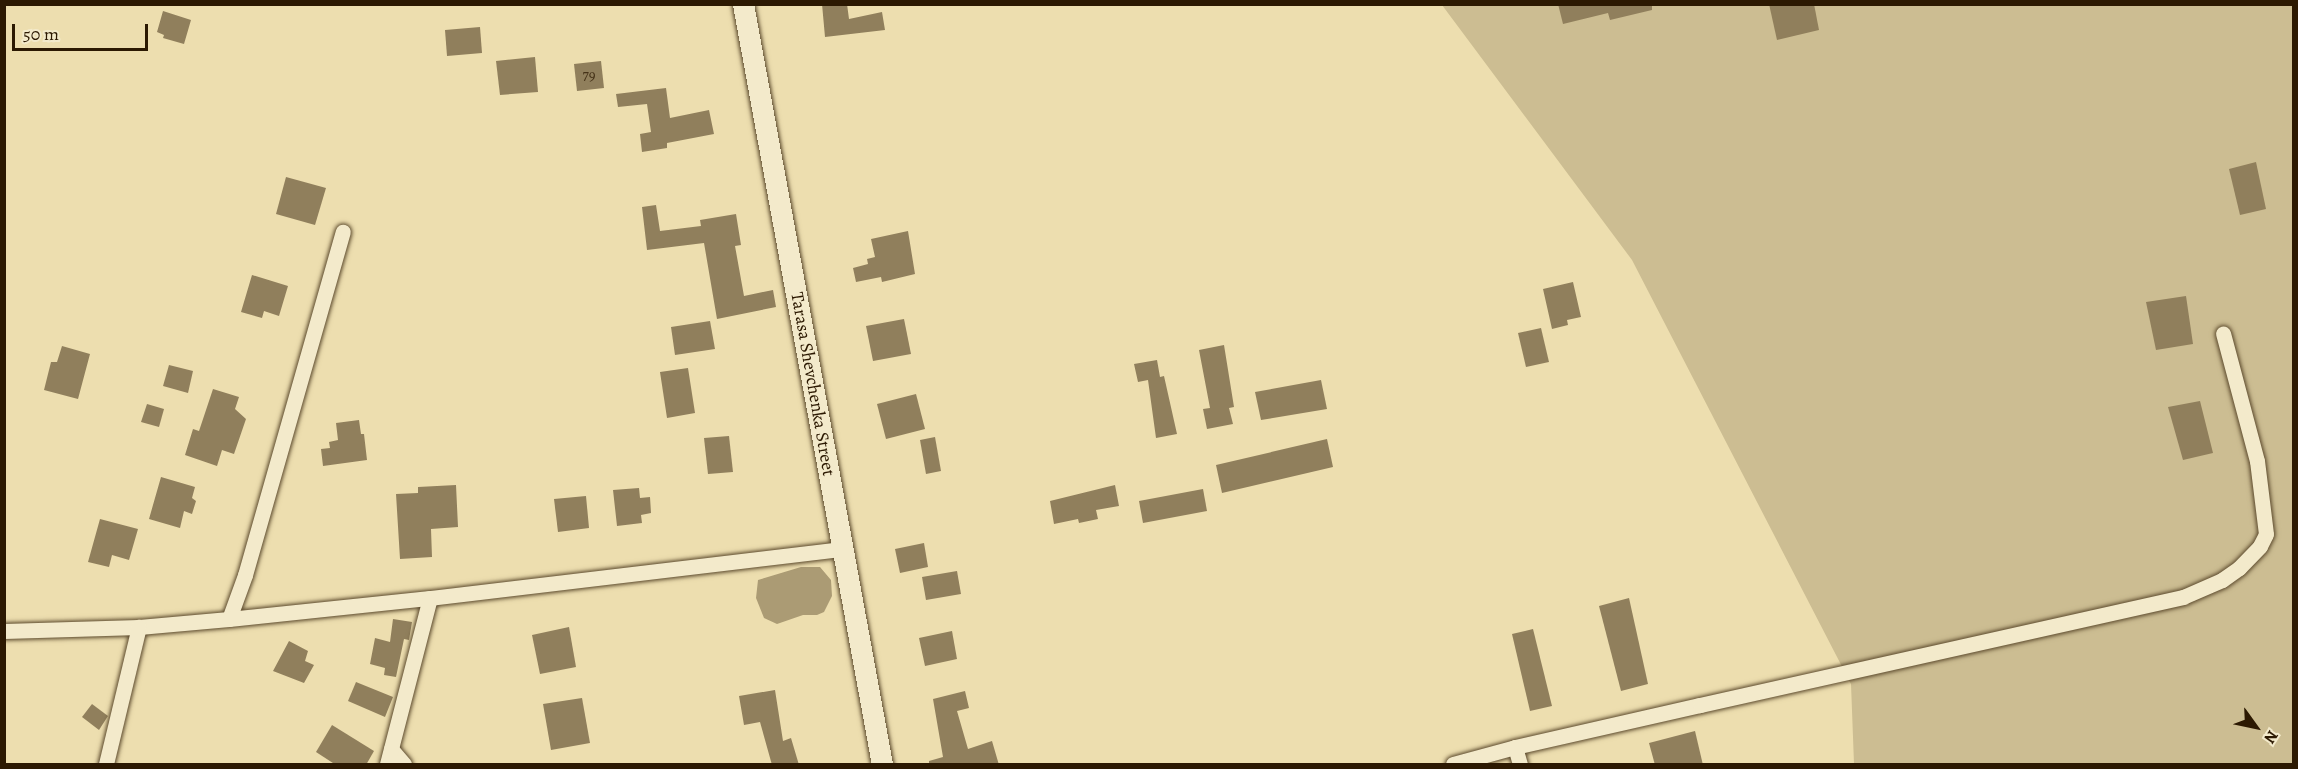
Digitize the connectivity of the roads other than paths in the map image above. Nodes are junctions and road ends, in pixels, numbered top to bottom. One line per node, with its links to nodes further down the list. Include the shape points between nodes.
1 (743, 4): 4 (street, Tarasa Shevchenka Street)
2 (343, 232): 6 (street)
3 (2223, 333): 9 (street, via 2257,461 2266,534 2240,568 2222,580 2183,597)
4 (841, 549): 5 (street); 14 (street, Tarasa Shevchenka Street)
5 (430, 598): 6 (street); 10 (street)
6 (229, 618): 7 (street)
7 (139, 627): 8 (street); 11 (street)
8 (4, 632)
9 (1515, 747): 15 (street); 16 (street)
10 (391, 749): 12 (street); 13 (street)
11 (106, 765)
12 (387, 765)
13 (404, 765)
14 (882, 765)
15 (1453, 765)
16 (1520, 765)

